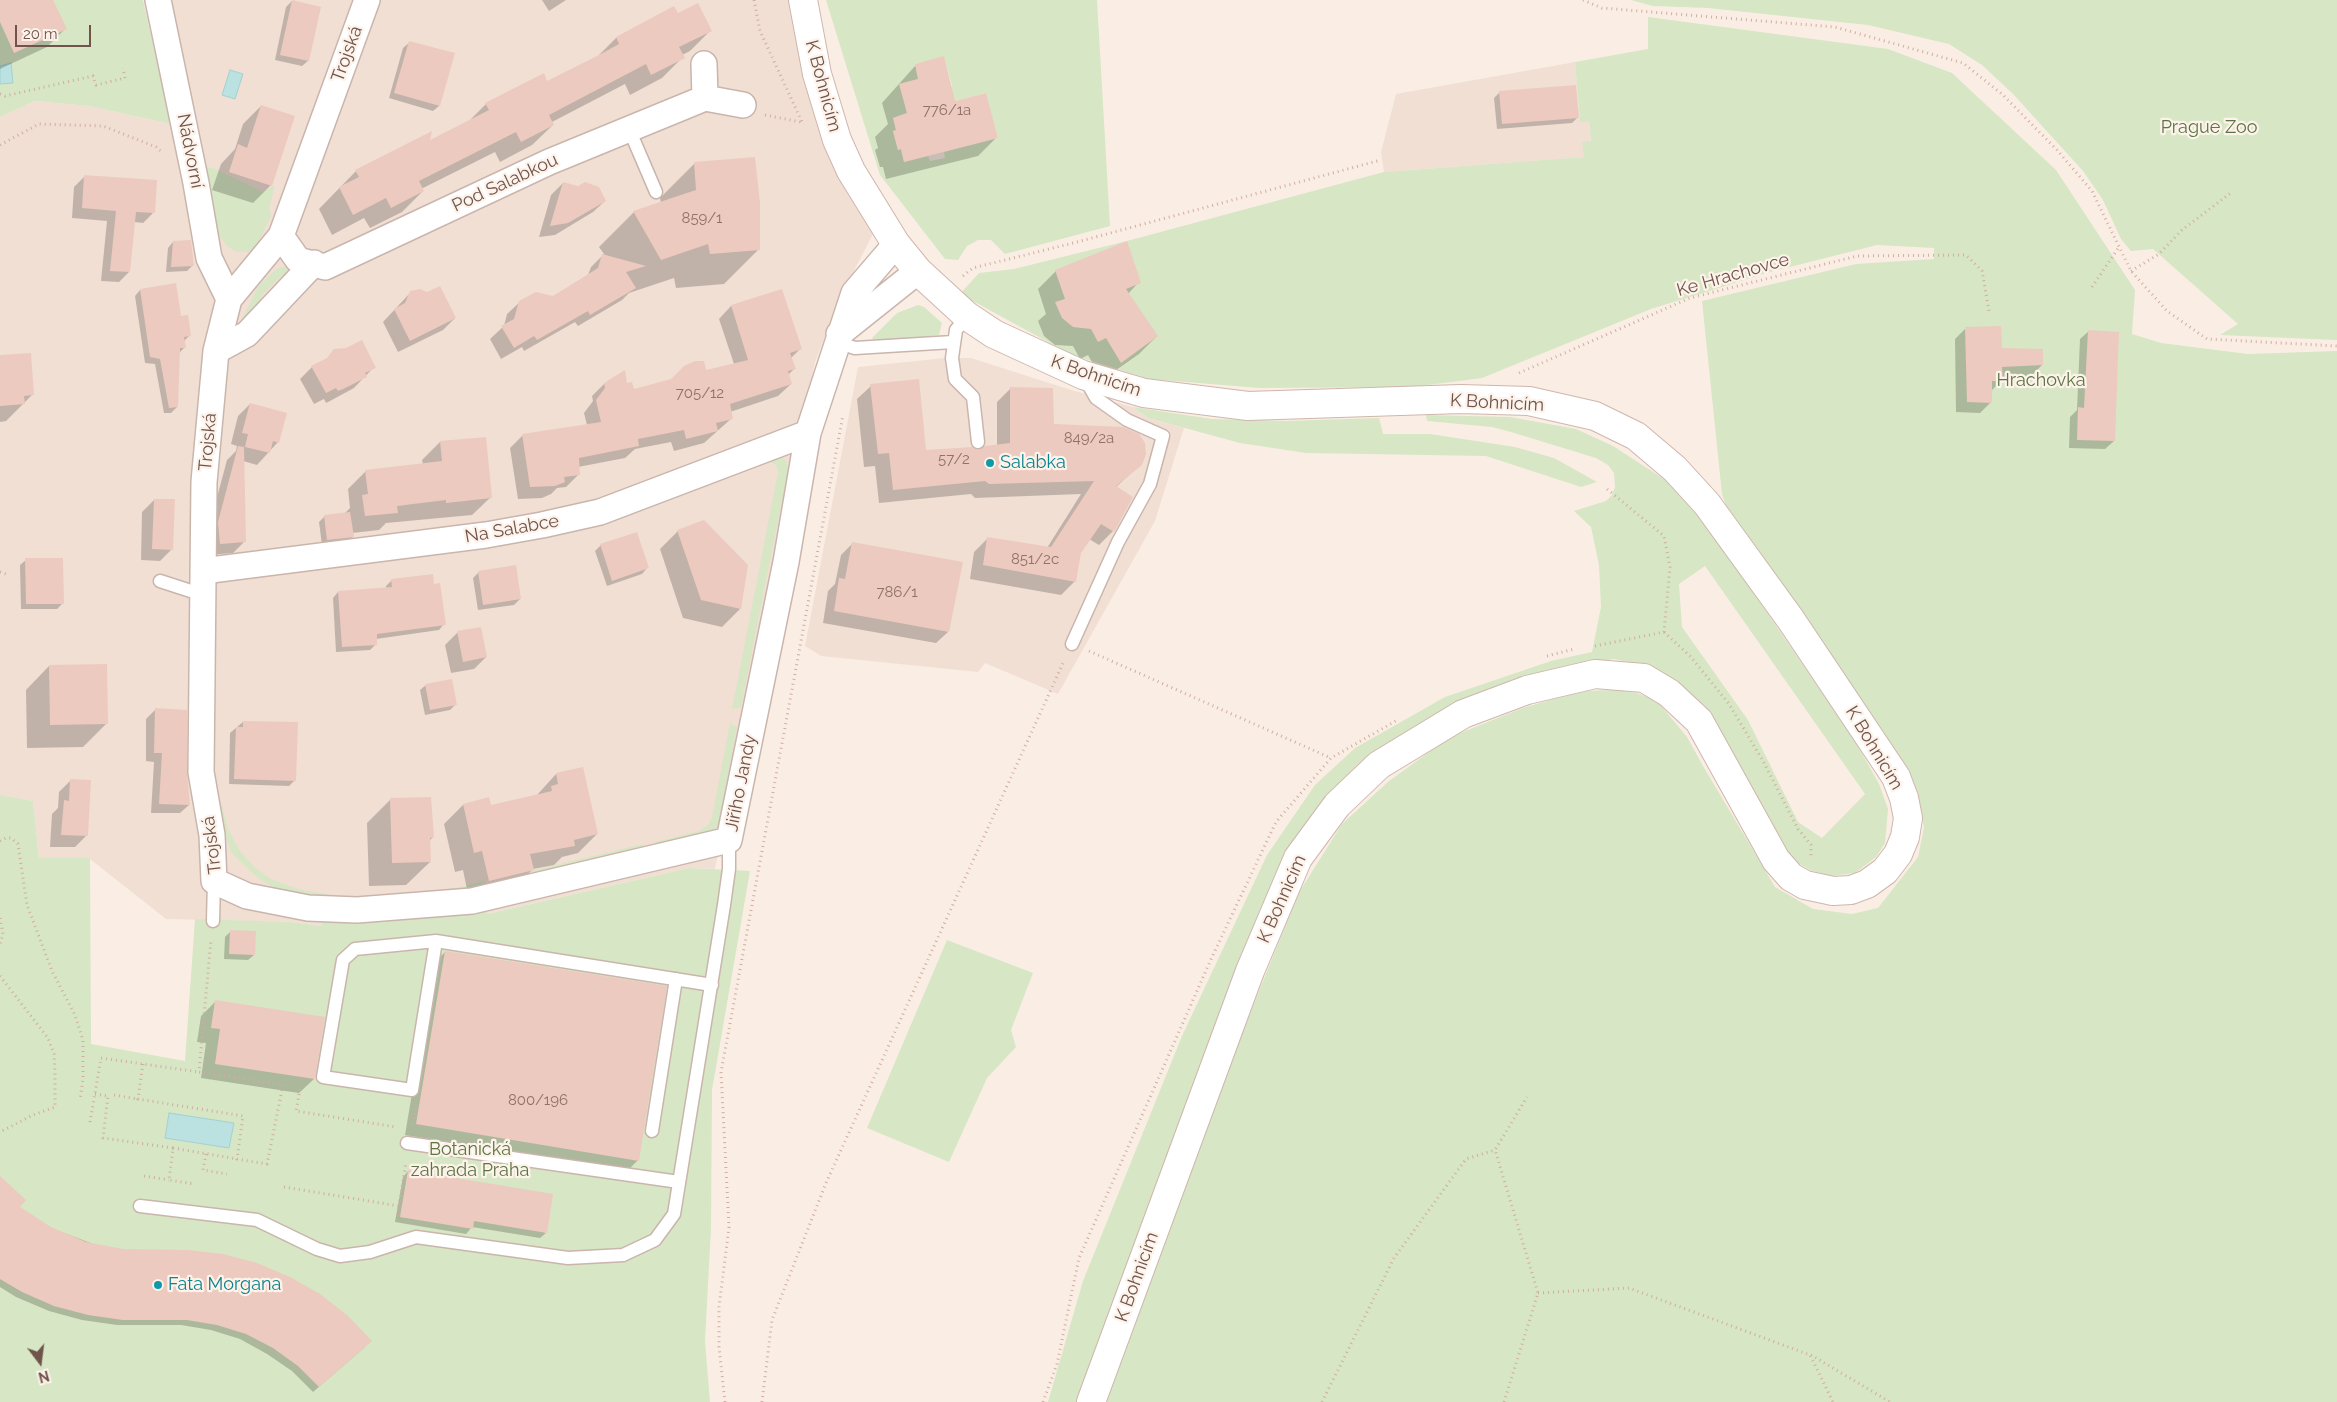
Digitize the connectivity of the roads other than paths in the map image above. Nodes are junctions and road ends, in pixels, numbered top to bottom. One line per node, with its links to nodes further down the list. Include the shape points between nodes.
1 (158, 0): 13 (street, Nádvorní, via 209,258)
2 (367, 0): 9 (street, Trojská)
3 (803, 0): 10 (street, K Bohnicím, via 817,74 837,140 851,171)
4 (704, 64): 5 (street)
5 (704, 98): 6 (street); 7 (street, Pod Salabkou)
6 (743, 105)
7 (629, 130): 8 (lane); 11 (street, Pod Salabkou, via 549,162 325,266)
8 (656, 192)
9 (281, 236): 11 (street, via 298,260); 13 (street, Trojská)
10 (896, 244): 12 (street, K Bohnicím); 15 (street, Jiřího Jandy, via 850,287)
11 (314, 264): 17 (street, via 247,334)
12 (918, 271): 14 (street, K Bohnicím); 15 (street)
13 (229, 299): 17 (street, Trojská)
14 (968, 316): 16 (lane, via 956,330); 18 (street, K Bohnicím, via 994,334)
15 (844, 341): 16 (lane); 19 (street, Jiřího Jandy)
16 (953, 342): 20 (lane, via 955,379 974,398)
17 (216, 351): 22 (street, Trojská, via 204,482)
18 (1083, 375): 23 (lane, via 1096,398 1127,420 1163,436 1150,484 1118,542); 35 (street, K Bohnicím, via 1144,394 1248,406 1462,399 1529,401 1595,416 1636,436 1675,468 1706,504 1818,660 1896,777 1908,818 1906,838 1898,854 1885,871 1867,884 1833,891 1805,885 1791,877 1776,860 1699,721 1669,693 1644,678 1595,674 1527,690 1463,714 1379,764 1337,805 1298,858 1250,970)
19 (808, 433): 22 (street, Na Salabce, via 600,512 542,525); 24 (street, Jiřího Jandy, via 786,562)
20 (978, 442)
21 (160, 581): 22 (lane)
22 (203, 583): 25 (street, Trojská, via 201,772 212,835)
23 (1072, 644)
24 (730, 840): 26 (street, Jiřího Jandy, via 472,901 357,910 308,908); 30 (lane, via 728,881)
25 (214, 881): 26 (street, Trojská); 27 (lane)
26 (247, 896)
27 (213, 921)
28 (436, 941): 28 (lane, via 412,1090 323,1077 343,960 355,949); 29 (lane)
29 (676, 979): 30 (lane); 31 (lane)
30 (712, 984): 33 (lane)
31 (652, 1131)
32 (406, 1143): 33 (lane)
33 (679, 1182): 34 (lane, via 674,1214 655,1240 623,1254 568,1258 416,1237 370,1252 340,1256 317,1249 257,1220)
34 (140, 1206)
35 (1091, 1402)

